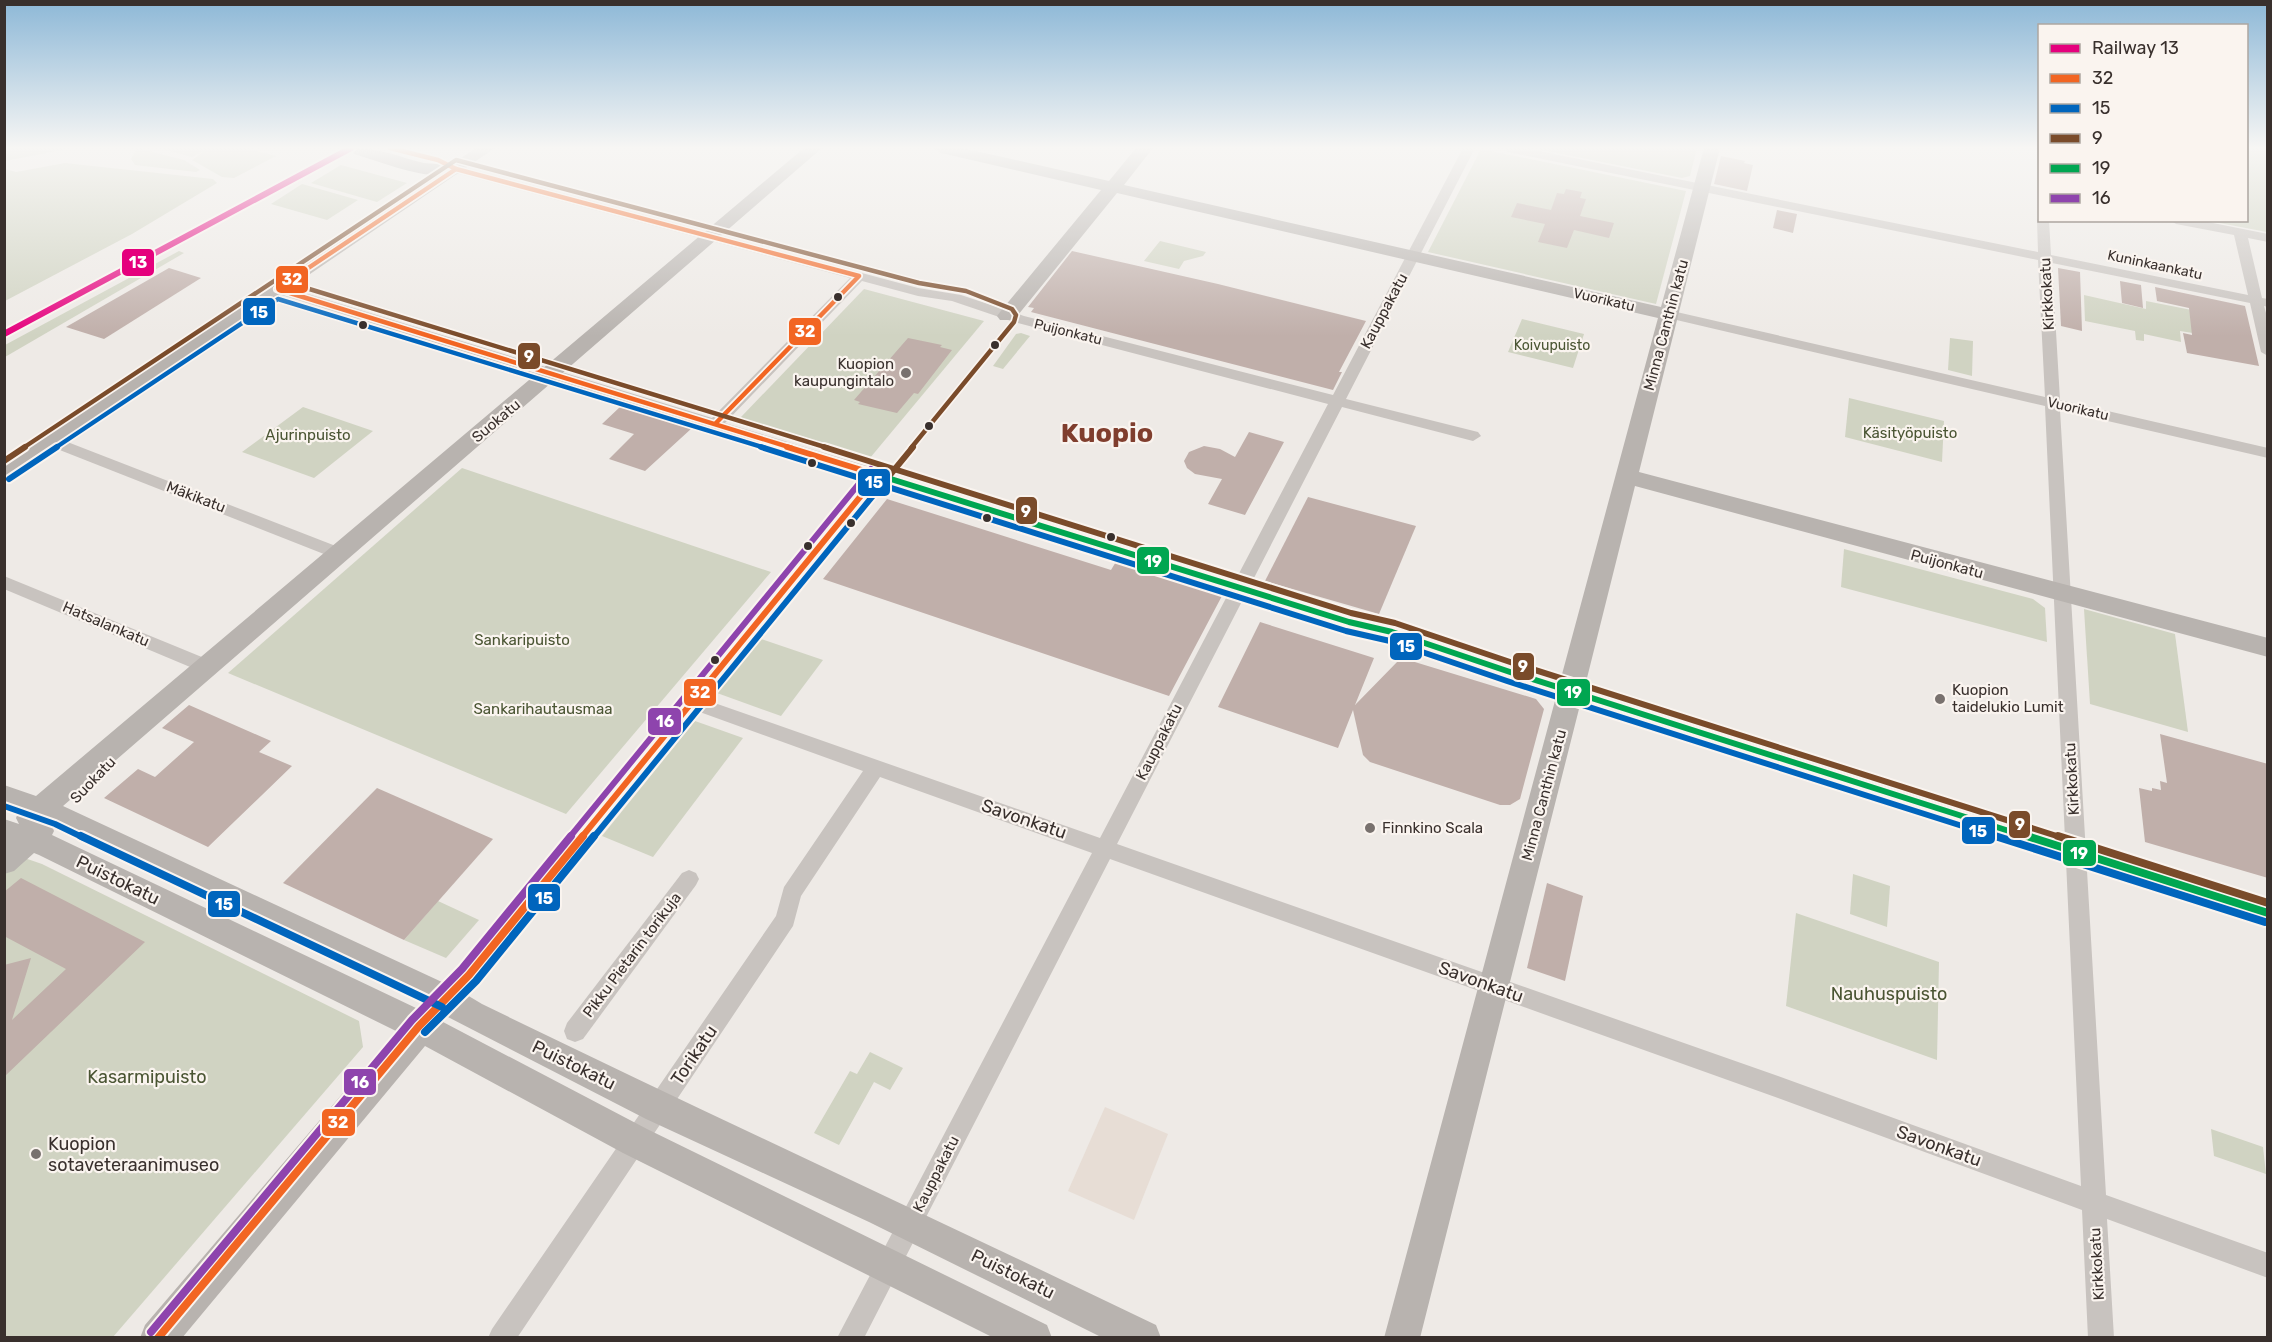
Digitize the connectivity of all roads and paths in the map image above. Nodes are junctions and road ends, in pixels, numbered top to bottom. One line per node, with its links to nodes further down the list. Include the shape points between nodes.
1 (394, 211): 17 (main road)
2 (615, 211): 12 (street, Puijonkatu)
3 (741, 211): 12 (main road, Suokatu)
4 (1093, 211): 20 (main road)
5 (1211, 211): 15 (main road, Vuorikatu)
6 (1436, 211): 15 (street, Kauppakatu)
7 (1696, 211): 19 (main road, Minna Canthin katu)
8 (1818, 211): 14 (street, Kuninkaankatu)
9 (2043, 222): 14 (street, Kirkkokatu)
10 (2185, 222): 11 (street)
11 (2240, 233): 13 (street); 18 (street)
12 (712, 236): 16 (street, Puijonkatu); 22 (main road, Suokatu)
13 (2268, 238)
14 (2045, 257): 18 (street, Kuninkaankatu); 24 (street, Kirkkokatu)
15 (1411, 258): 19 (main road, Vuorikatu); 23 (street, Kauppakatu)
16 (859, 276): 20 (street, Puijonkatu, via 991,308); 25 (street)
17 (277, 289): 22 (street); 27 (main road)
18 (2261, 302): 21 (street)
19 (1668, 314): 24 (street, Vuorikatu); 30 (main road, Minna Canthin katu)
20 (1007, 316): 23 (street, Puijonkatu)
21 (2268, 352)
22 (552, 374): 25 (street); 31 (main road, Suokatu)
23 (1337, 400): 26 (street, Puijonkatu); 43 (street, Kauppakatu)
24 (2052, 403): 28 (street, Vuorikatu); 33 (street, Kirkkokatu)
25 (716, 423): 38 (street, via 878,475)
26 (1473, 436)
27 (52, 441): 29 (main road); 31 (street, Mäkikatu)
28 (2268, 453)
29 (4, 472)
30 (1627, 476): 33 (main road, Puijonkatu); 37 (main road, Minna Canthin katu)
31 (340, 554): 35 (main road, Suokatu)
32 (4, 582): 35 (street, Hatsalankatu)
33 (2062, 594): 34 (main road, Puijonkatu); 44 (street, Kirkkokatu)
34 (2268, 648)
35 (208, 667): 41 (main road, Suokatu)
36 (1510, 672): 37 (main road)
37 (1571, 691): 44 (main road); 48 (main road, Minna Canthin katu)
38 (694, 703): 39 (street, Savonkatu); 49 (street)
39 (876, 767): 43 (street, Savonkatu); 52 (street, Torikatu, via 790,893 786,919)
40 (4, 796): 41 (main road, Puistokatu)
41 (49, 813): 42 (main road, Suokatu); 49 (main road, Puistokatu)
42 (13, 836): 45 (main road, Suokatu); 50 (main road, Puistokatu, via 48,846)
43 (1106, 848): 48 (street, Savonkatu); 55 (street, Kauppakatu)
44 (2076, 852): 47 (main road); 54 (street, Kirkkokatu)
45 (4, 862)
46 (689, 879): 51 (street, Pikku Pietarin torikuja)
47 (2268, 913)
48 (1494, 986): 54 (street, Savonkatu); 63 (main road, Minna Canthin katu)
49 (446, 999): 50 (main road); 52 (main road, Puistokatu)
50 (418, 1026): 53 (main road, Puistokatu); 58 (main road)
51 (575, 1031)
52 (658, 1107): 53 (street, Torikatu); 55 (main road, Puistokatu)
53 (635, 1141): 56 (main road, Puistokatu); 59 (street, Torikatu)
54 (2094, 1201): 57 (street, Savonkatu); 64 (street, Kirkkokatu)
55 (909, 1224): 56 (street, Kauppakatu); 62 (main road, Puistokatu)
56 (888, 1265): 60 (street, Kauppakatu); 61 (main road, Puistokatu)
57 (2268, 1266)
58 (158, 1338)
59 (501, 1338)
60 (850, 1338)
61 (1034, 1338)
62 (1143, 1338)
63 (1402, 1338)
64 (2101, 1338)

